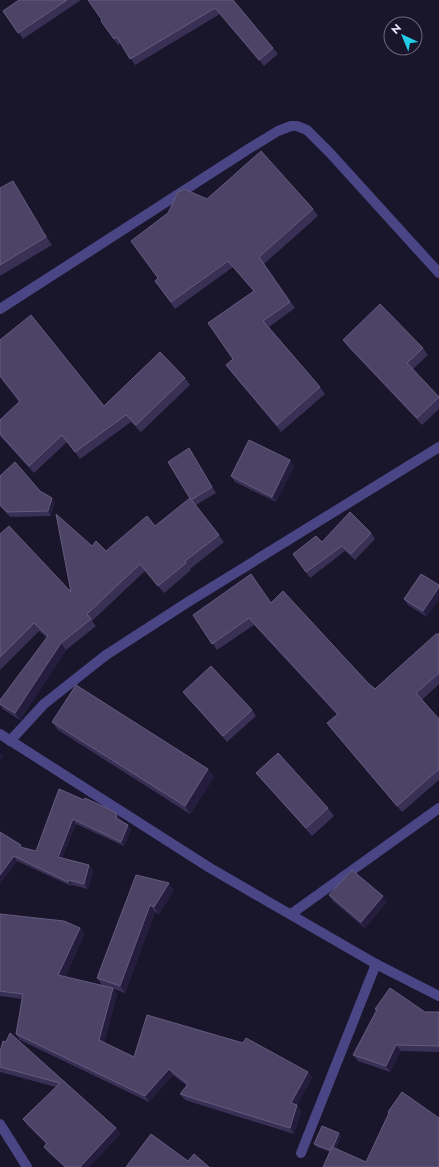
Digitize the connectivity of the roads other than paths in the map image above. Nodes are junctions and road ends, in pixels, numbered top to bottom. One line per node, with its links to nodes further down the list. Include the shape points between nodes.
1 (439, 273): 2 (street, via 307,130 291,126 278,131)
2 (0, 309)
3 (439, 447): 5 (street, via 106,655 44,704)
4 (0, 734): 5 (street)
5 (10, 741): 7 (street, via 210,868)
6 (439, 808): 7 (street)
7 (292, 914): 8 (street)
8 (376, 964): 9 (street); 11 (street)
9 (439, 996)
10 (0, 1124): 12 (street)
11 (301, 1153)
12 (27, 1167)

